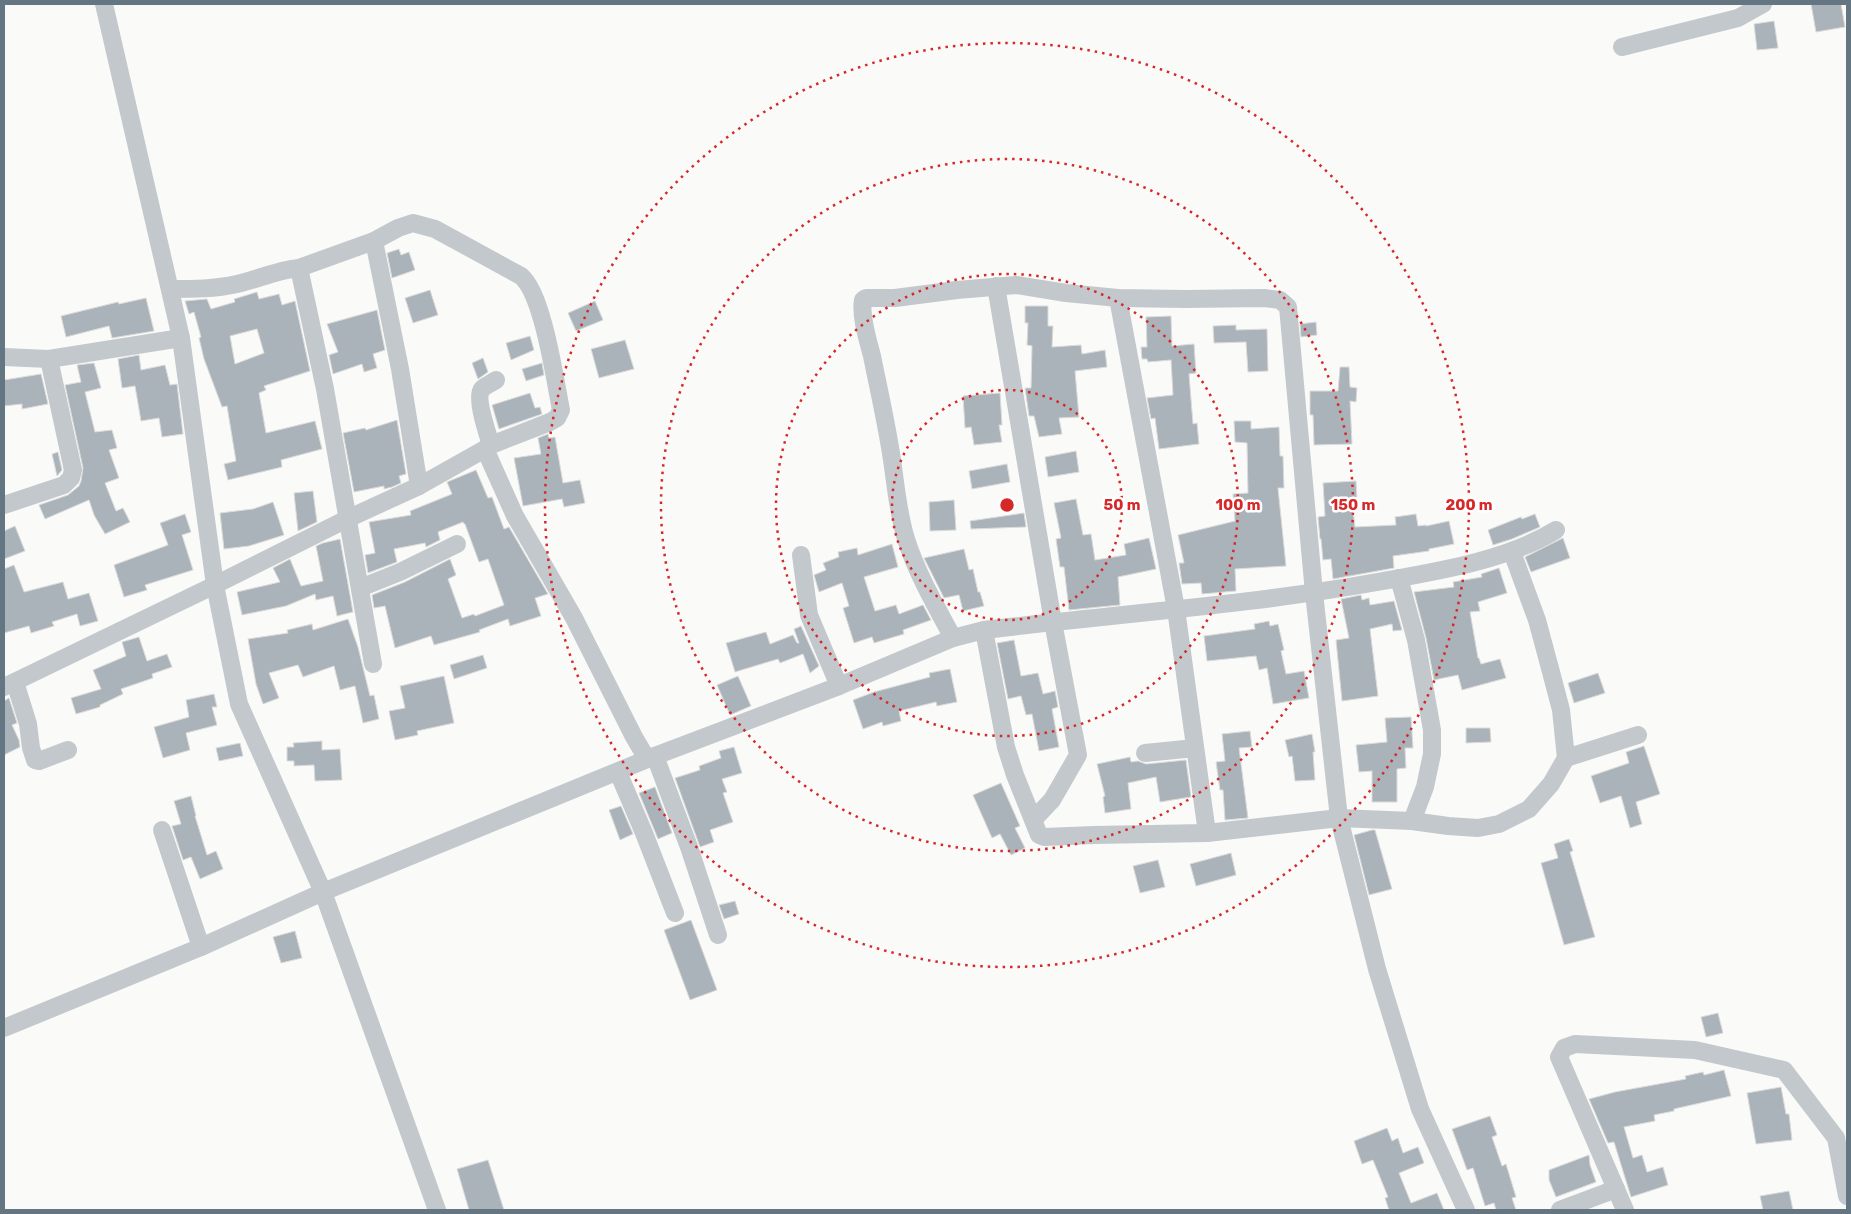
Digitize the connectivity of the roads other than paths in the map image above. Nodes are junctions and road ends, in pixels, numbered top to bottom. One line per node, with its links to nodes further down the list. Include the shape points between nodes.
1 (104, 4): 7 (street)
2 (1763, 4): 3 (street, via 1738,18)
3 (1622, 47)
4 (374, 241): 5 (street); 13 (street, via 410,224 422,224 521,276 529,284 541,314 561,410 550,422); 14 (street)
5 (299, 268): 7 (street, via 211,289); 16 (street, via 325,389)
6 (996, 286): 8 (street, via 1016,285); 26 (street); 28 (street, via 895,298 866,298 862,304 906,540 933,604)
7 (170, 289): 9 (street)
8 (1118, 298): 24 (street, via 1264,298 1280,300 1288,307); 25 (street)
9 (181, 338): 11 (street); 22 (street)
10 (4, 357): 11 (street)
11 (49, 358): 15 (street, via 72,478 50,491)
12 (496, 380): 13 (street, via 482,389 480,399)
13 (488, 447): 14 (street); 36 (street, via 515,516 574,618 634,737)
14 (420, 486): 16 (street)
15 (4, 505)
16 (347, 519): 22 (street); 23 (street)
17 (1556, 530): 19 (street)
18 (457, 544): 23 (street)
19 (1512, 552): 21 (street); 37 (street, via 1552,672 1561,710)
20 (801, 555): 31 (street, via 809,615)
21 (1399, 578): 24 (street); 41 (street, via 1416,640 1432,730 1432,754 1426,787)
22 (215, 586): 30 (street); 44 (street, via 239,704)
23 (360, 588): 29 (street)
24 (1314, 593): 25 (street); 39 (street)
25 (1176, 609): 26 (street); 33 (street)
26 (1053, 622): 27 (street); 40 (street, via 1078,756 1052,800)
27 (984, 630): 28 (street); 40 (street, via 1006,747)
28 (953, 638): 31 (street)
29 (373, 664)
30 (9, 684): 34 (street, via 28,724 35,760)
31 (839, 686): 36 (street)
32 (1638, 735): 37 (street)
33 (1195, 748): 35 (street); 43 (street)
34 (68, 750)
35 (1145, 753)
36 (651, 758): 38 (street); 46 (street, via 689,847)
37 (1566, 758): 41 (street, via 1551,784 1529,809 1499,824 1478,828)
38 (618, 772): 44 (street); 45 (street)
39 (1339, 818): 41 (street); 43 (street); 52 (street, via 1377,969 1420,1108)
40 (1034, 819): 43 (street, via 1039,835 1044,837)
41 (1412, 821)
42 (162, 830): 47 (street)
43 (1207, 833)
44 (322, 892): 47 (street); 51 (street)
45 (675, 913)
46 (718, 935)
47 (201, 947): 48 (street)
48 (4, 1028)
49 (1616, 1189): 50 (street, via 1559,1057 1564,1048 1575,1044 1695,1050 1784,1070 1836,1138); 53 (street); 54 (street)
50 (1847, 1196)
51 (437, 1210)
52 (1466, 1210)
53 (1560, 1210)
54 (1625, 1210)

